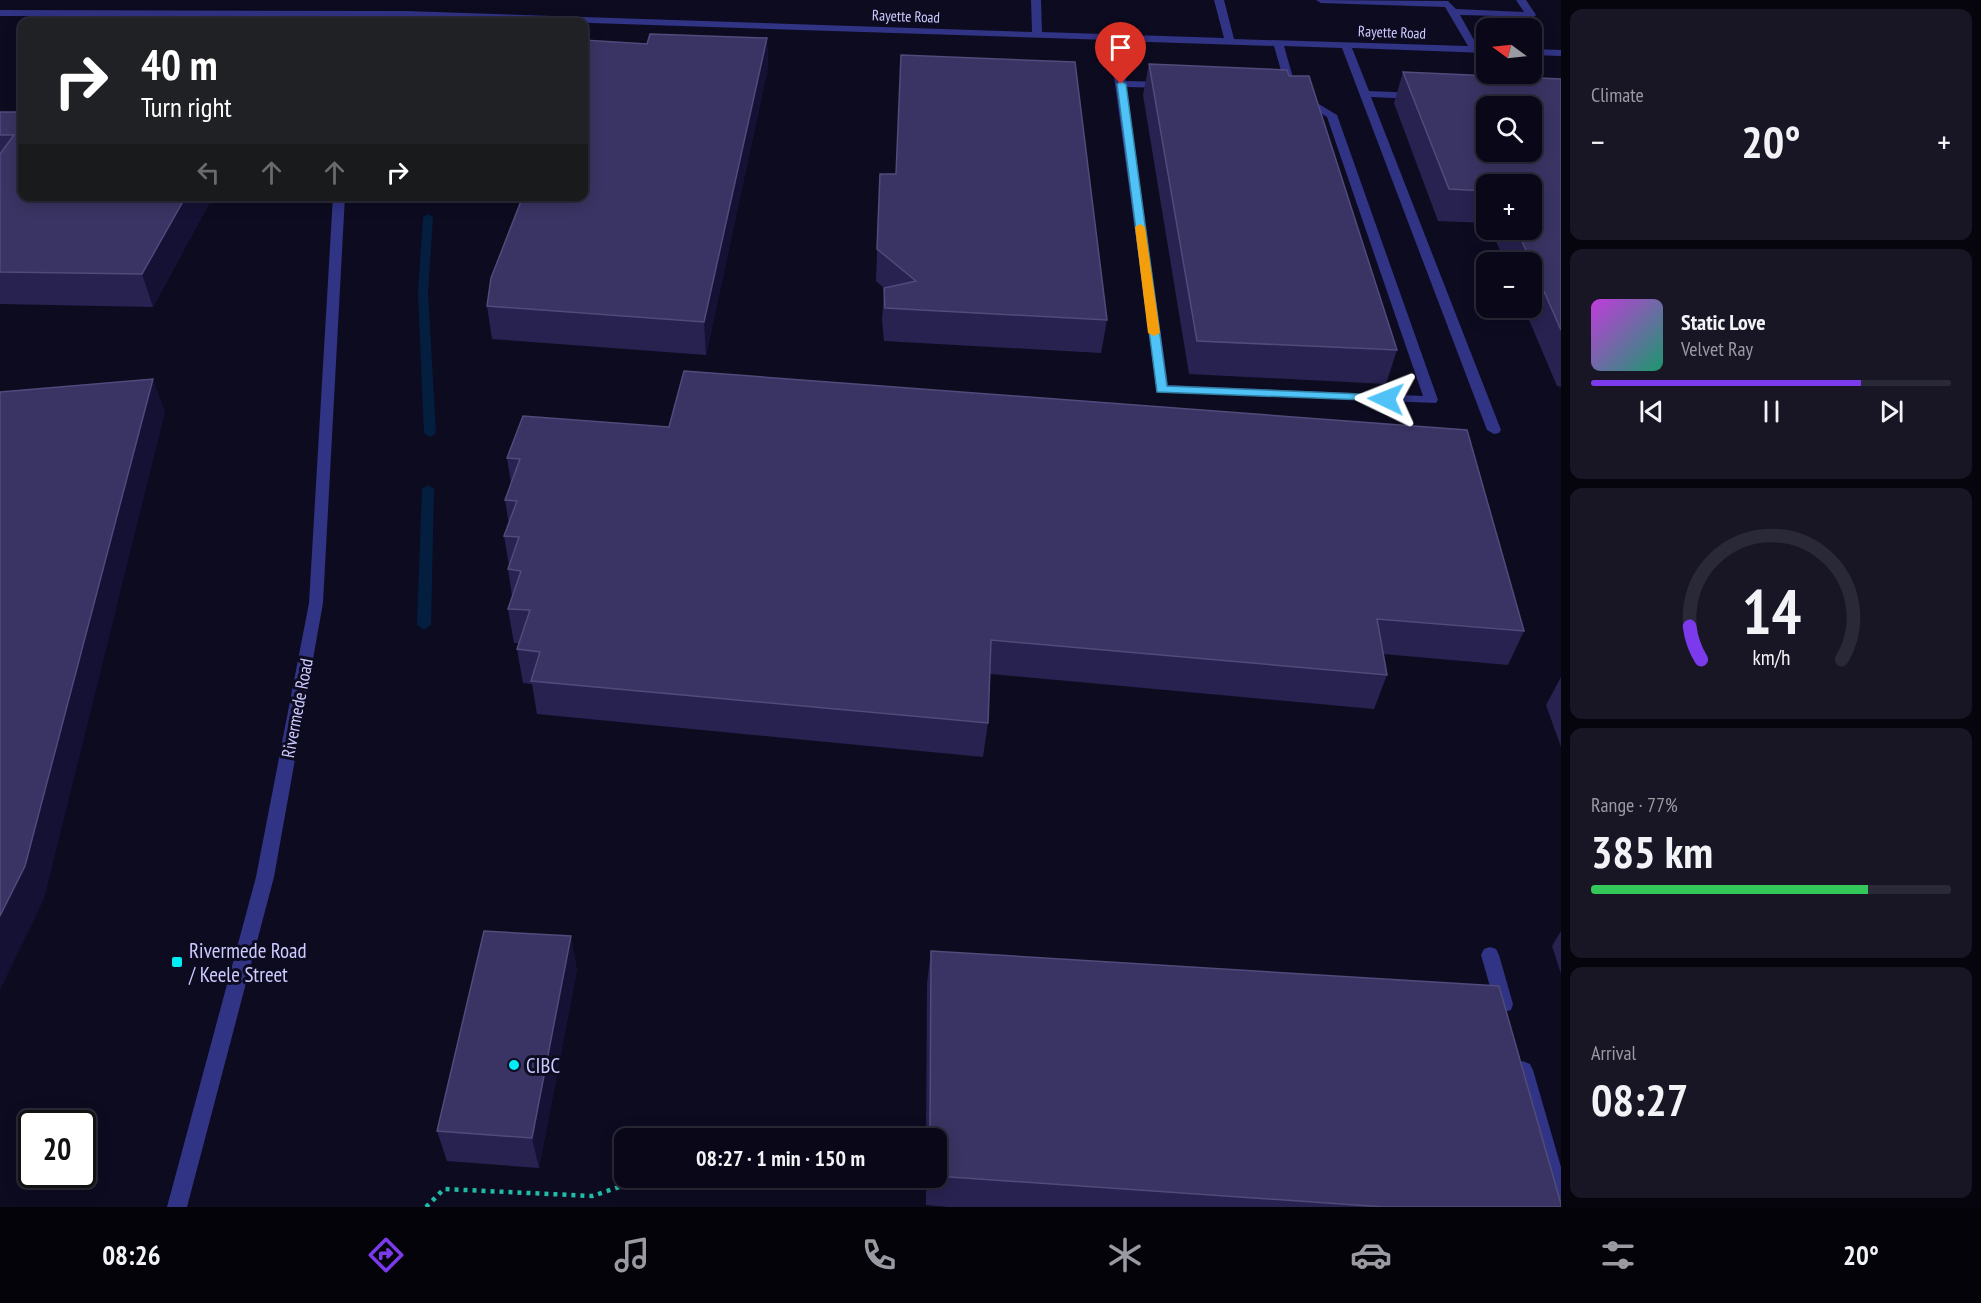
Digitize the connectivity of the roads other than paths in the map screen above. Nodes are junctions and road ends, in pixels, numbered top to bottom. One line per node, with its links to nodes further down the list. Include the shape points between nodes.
1 (56, 0): 9 (street)
2 (413, 0): 10 (street)
3 (1036, 0): 12 (street)
4 (1219, 0): 14 (street)
5 (1322, 0): 7 (street)
6 (1521, 0): 7 (street, via 1531,15)
7 (1449, 6): 17 (street)
8 (0, 13): 9 (street, Rayette Road)
9 (42, 13): 10 (street, Rayette Road)
10 (403, 18)
11 (588, 23): 12 (street, Rayette Road)
12 (1036, 36): 13 (street, Rayette Road)
13 (1113, 38): 14 (street, Rayette Road); 20 (street)
14 (1230, 41): 15 (street, Rayette Road)
15 (1278, 43): 16 (street, Rayette Road); 20 (street, via 1286,90 1332,115 1431,400 1162,389)
16 (1346, 45): 17 (street, Rayette Road); 22 (street)
17 (1475, 50)
18 (1542, 52): 19 (street)
19 (1561, 53)
20 (1121, 84): 21 (street)
21 (1178, 86)
22 (1365, 94): 23 (street); 25 (street)
23 (1423, 96)
24 (339, 201): 30 (street, Rivermede Road, via 316,603 265,877)
25 (1494, 430)
26 (1490, 956): 27 (street)
27 (1509, 1023)
28 (1519, 1057): 29 (street)
29 (1561, 1203)
30 (177, 1207)

